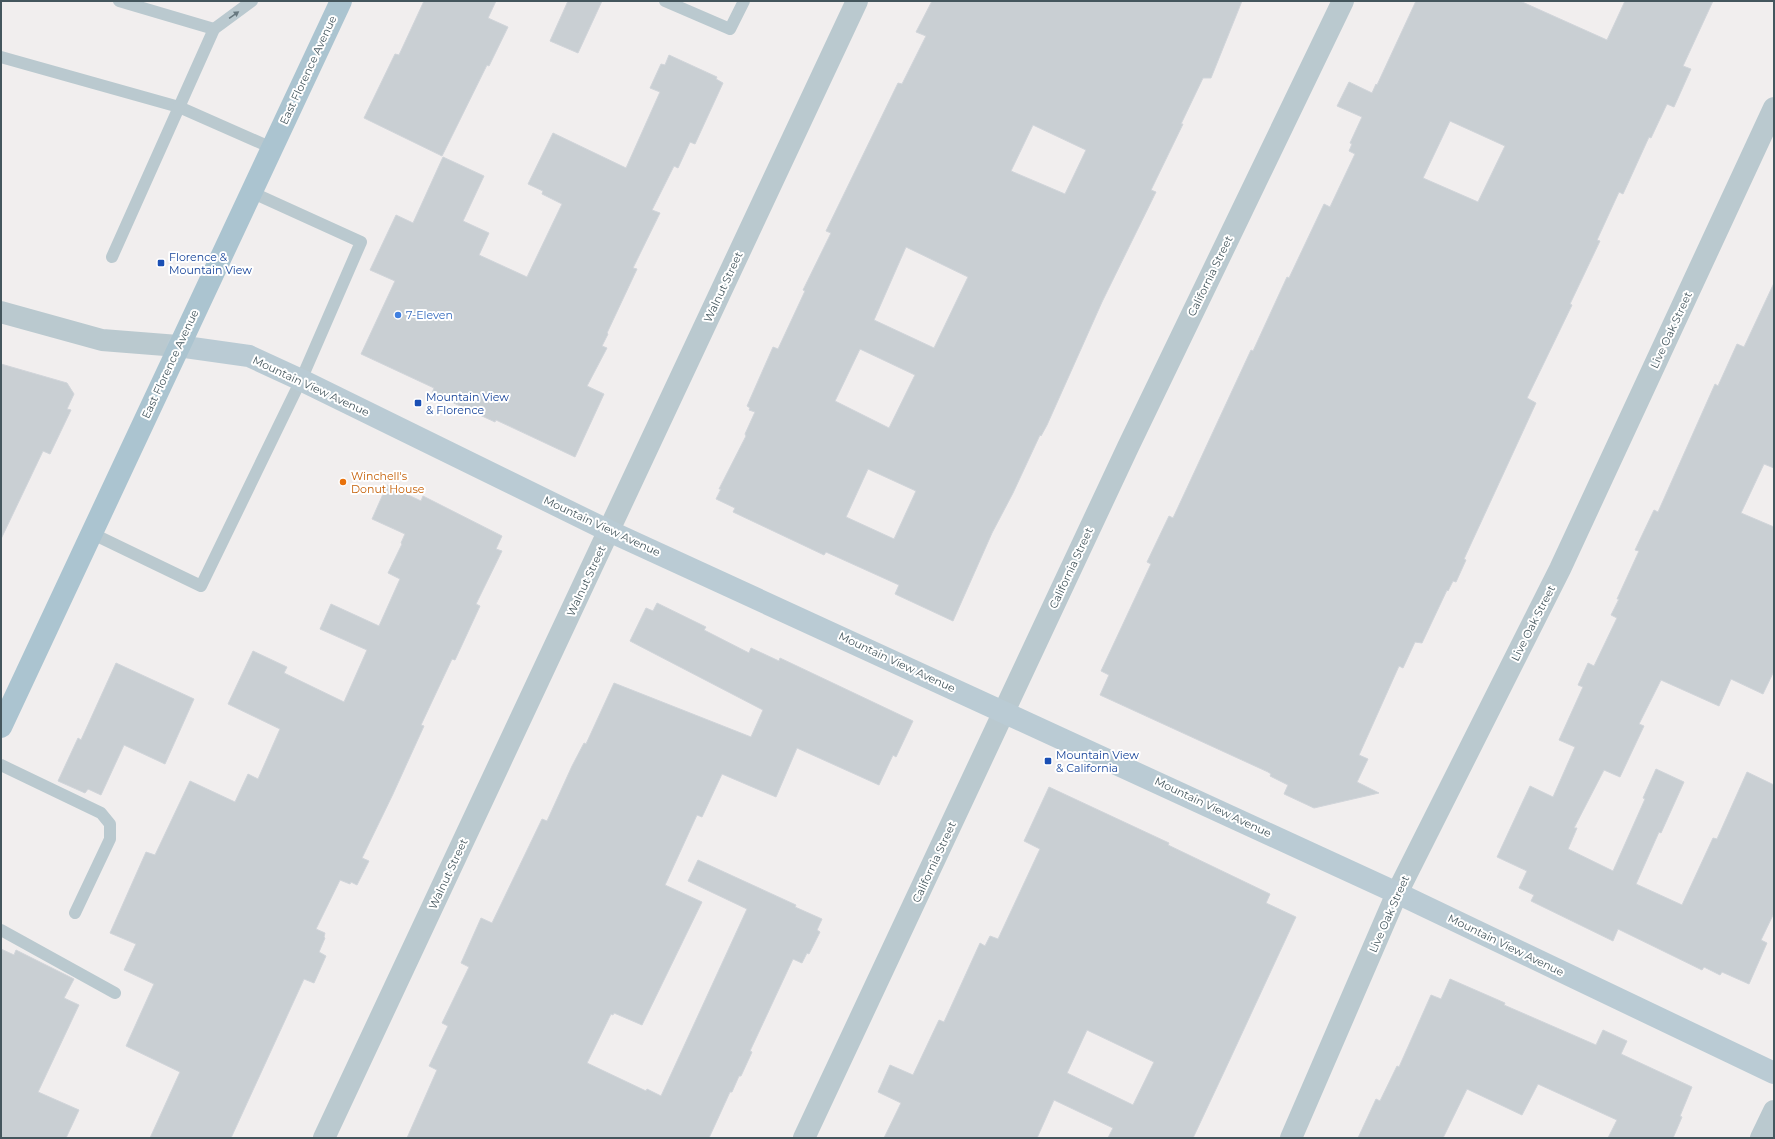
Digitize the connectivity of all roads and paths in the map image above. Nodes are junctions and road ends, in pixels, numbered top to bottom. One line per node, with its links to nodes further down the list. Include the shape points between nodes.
1 (119, 1): 8 (lane)
2 (252, 1): 8 (lane, one-way to 2)
3 (341, 1): 12 (main road, East Florence Avenue)
4 (665, 1): 5 (lane, via 730,29)
5 (744, 1)
6 (857, 1): 18 (street, Walnut Street)
7 (1343, 1): 20 (street, California Street, via 1131,440)
8 (214, 29): 10 (lane)
9 (1, 57): 10 (lane)
10 (179, 107): 12 (lane); 14 (lane)
11 (1774, 108): 23 (street, Live Oak Street, via 1560,568)
12 (272, 148): 13 (main road, East Florence Avenue)
13 (252, 192): 16 (main road, East Florence Avenue); 17 (lane, via 361,242)
14 (112, 257)
15 (1, 312): 16 (street, Mountain View Avenue, via 102,340)
16 (178, 346): 17 (street, Mountain View Avenue, via 249,356); 19 (main road, East Florence Avenue)
17 (301, 380): 18 (street, Mountain View Avenue); 19 (lane, via 201,586)
18 (609, 531): 20 (street, Mountain View Avenue); 29 (street, Walnut Street)
19 (91, 533): 21 (main road, East Florence Avenue)
20 (1004, 711): 23 (street, Mountain View Avenue); 30 (street, California Street)
21 (1, 727)
22 (1, 765): 24 (lane, via 101,813 110,824 110,839)
23 (1397, 893): 27 (street, Mountain View Avenue); 31 (street, Live Oak Street)
24 (75, 913)
25 (1, 930): 26 (lane)
26 (115, 993)
27 (1774, 1073)
28 (1774, 1111): 32 (street)
29 (324, 1138)
30 (804, 1138)
31 (1291, 1138)
32 (1761, 1138)

